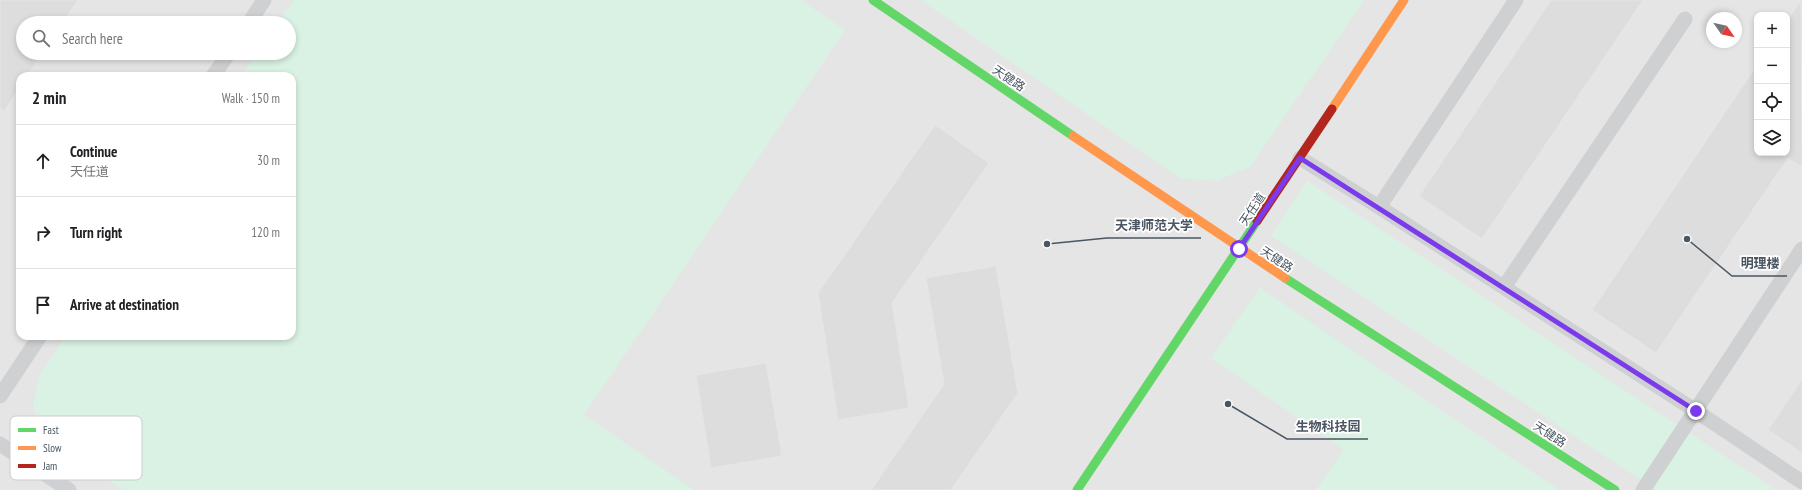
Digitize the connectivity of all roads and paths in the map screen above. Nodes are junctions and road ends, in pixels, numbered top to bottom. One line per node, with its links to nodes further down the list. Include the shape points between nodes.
1 (264, 0): 5 (lane)
2 (873, 0): 11 (street, 天健路)
3 (1404, 0): 9 (street, 天任道)
4 (1516, 0): 10 (lane)
5 (254, 16)
6 (1685, 20): 13 (lane)
7 (224, 60): 8 (lane)
8 (216, 72)
9 (1300, 158): 10 (lane); 11 (street, 天任道)
10 (1379, 207): 13 (lane)
11 (1239, 249): 22 (street, 天任道); 23 (street, 天健路)
12 (1802, 249): 16 (lane)
13 (1504, 287): 16 (lane)
14 (37, 340): 15 (lane)
15 (0, 396)
16 (1696, 411): 20 (lane); 24 (lane)
17 (0, 444): 18 (lane)
18 (10, 451)
19 (54, 480): 21 (lane)
20 (1802, 482)
21 (69, 490)
22 (1078, 490)
23 (1615, 490)
24 (1643, 490)

